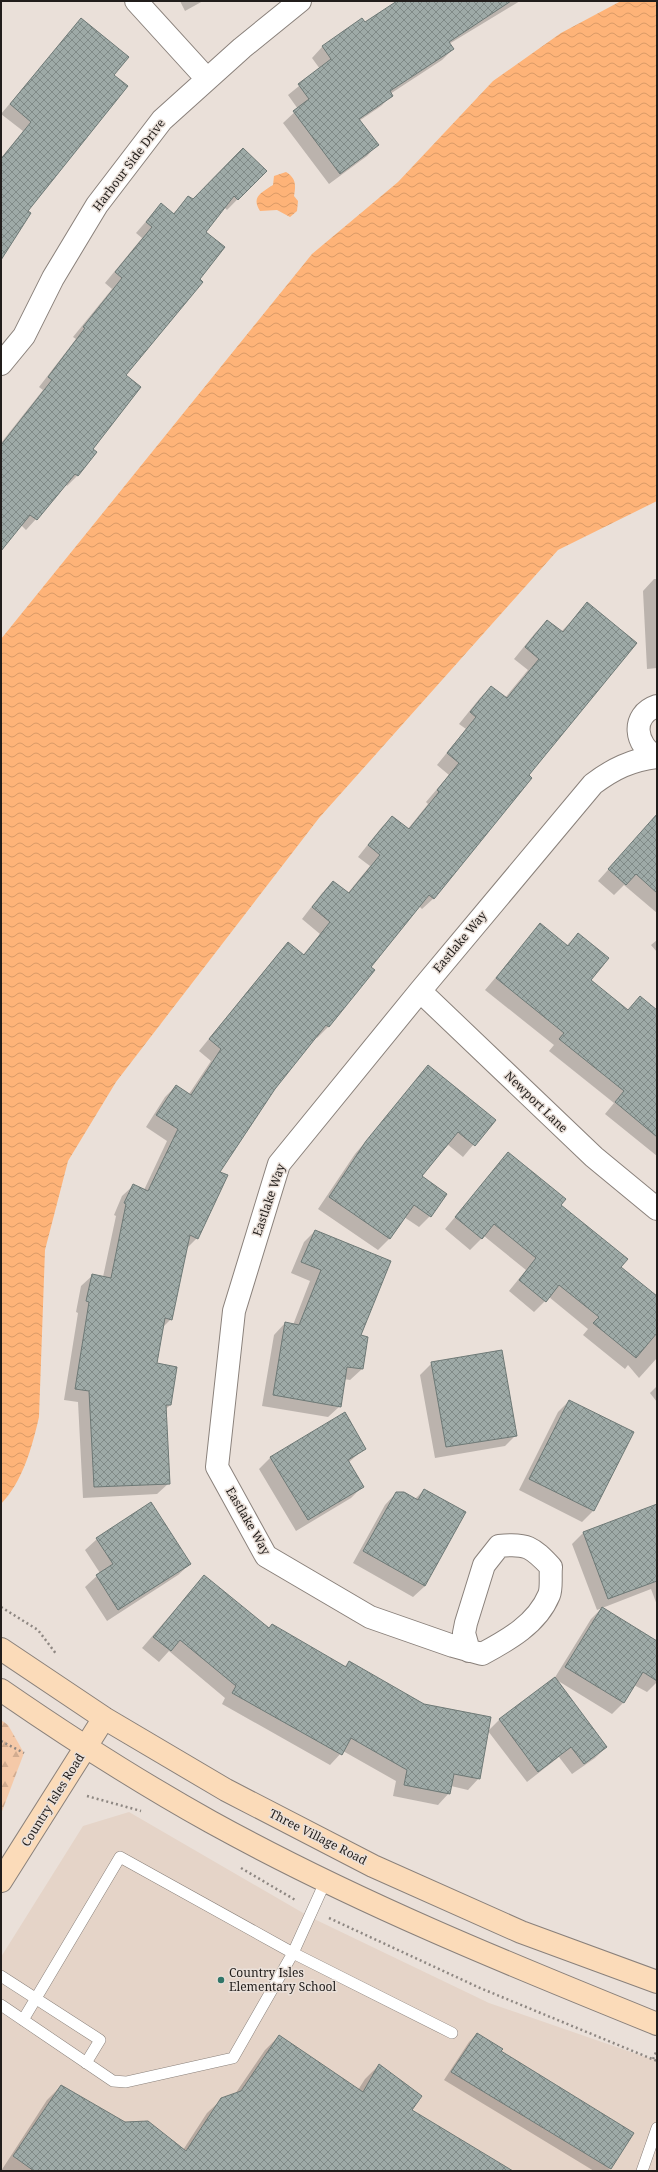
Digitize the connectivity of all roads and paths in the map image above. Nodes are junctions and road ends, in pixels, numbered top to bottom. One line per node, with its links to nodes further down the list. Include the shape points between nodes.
1 (136, 1): 3 (street)
2 (300, 1): 3 (street, Harbour Side Drive)
3 (207, 79): 4 (street, Harbour Side Drive, via 162,120 97,204 53,278 24,336)
4 (1, 364)
5 (657, 706): 6 (street, via 641,719 639,728 642,746 648,753)
6 (657, 757): 7 (street, Eastlake Way, via 637,760 613,769 592,784)
7 (420, 991): 8 (street, Newport Lane, via 594,1157); 11 (street, Eastlake Way, via 279,1164 234,1311 217,1467 266,1556 370,1617)
8 (657, 1209)
9 (1, 1607): 12 (path, via 38,1630)
10 (1, 1649): 14 (street, Three Village Road)
11 (469, 1650): 11 (street, Eastlake Way, via 464,1633 484,1565 499,1546 518,1544 536,1551 551,1567 550,1594 543,1606 511,1639 482,1654)
12 (60, 1659)
13 (1, 1690): 16 (street)
14 (104, 1718): 16 (street, Country Isles Road); 22 (street, Three Village Road, via 226,1790 373,1866 521,1932)
15 (1, 1741): 17 (path)
16 (86, 1747): 18 (street, via 211,1822); 19 (street, Country Isles Road)
17 (24, 1753)
18 (326, 1880): 20 (lane); 26 (street, via 511,1964)
19 (1, 1881)
20 (293, 1953): 23 (lane, via 120,1857); 27 (lane); 30 (lane, via 233,2058 126,2082 113,2081)
21 (1, 1976): 23 (lane)
22 (657, 1982)
23 (36, 1998): 25 (lane); 30 (lane, via 100,2040)
24 (1, 2006): 25 (lane)
25 (23, 2020): 30 (lane)
26 (657, 2024)
27 (452, 2033)
28 (657, 2050): 29 (path)
29 (653, 2059)
30 (86, 2063)
31 (657, 2128): 32 (lane)
32 (642, 2171)

